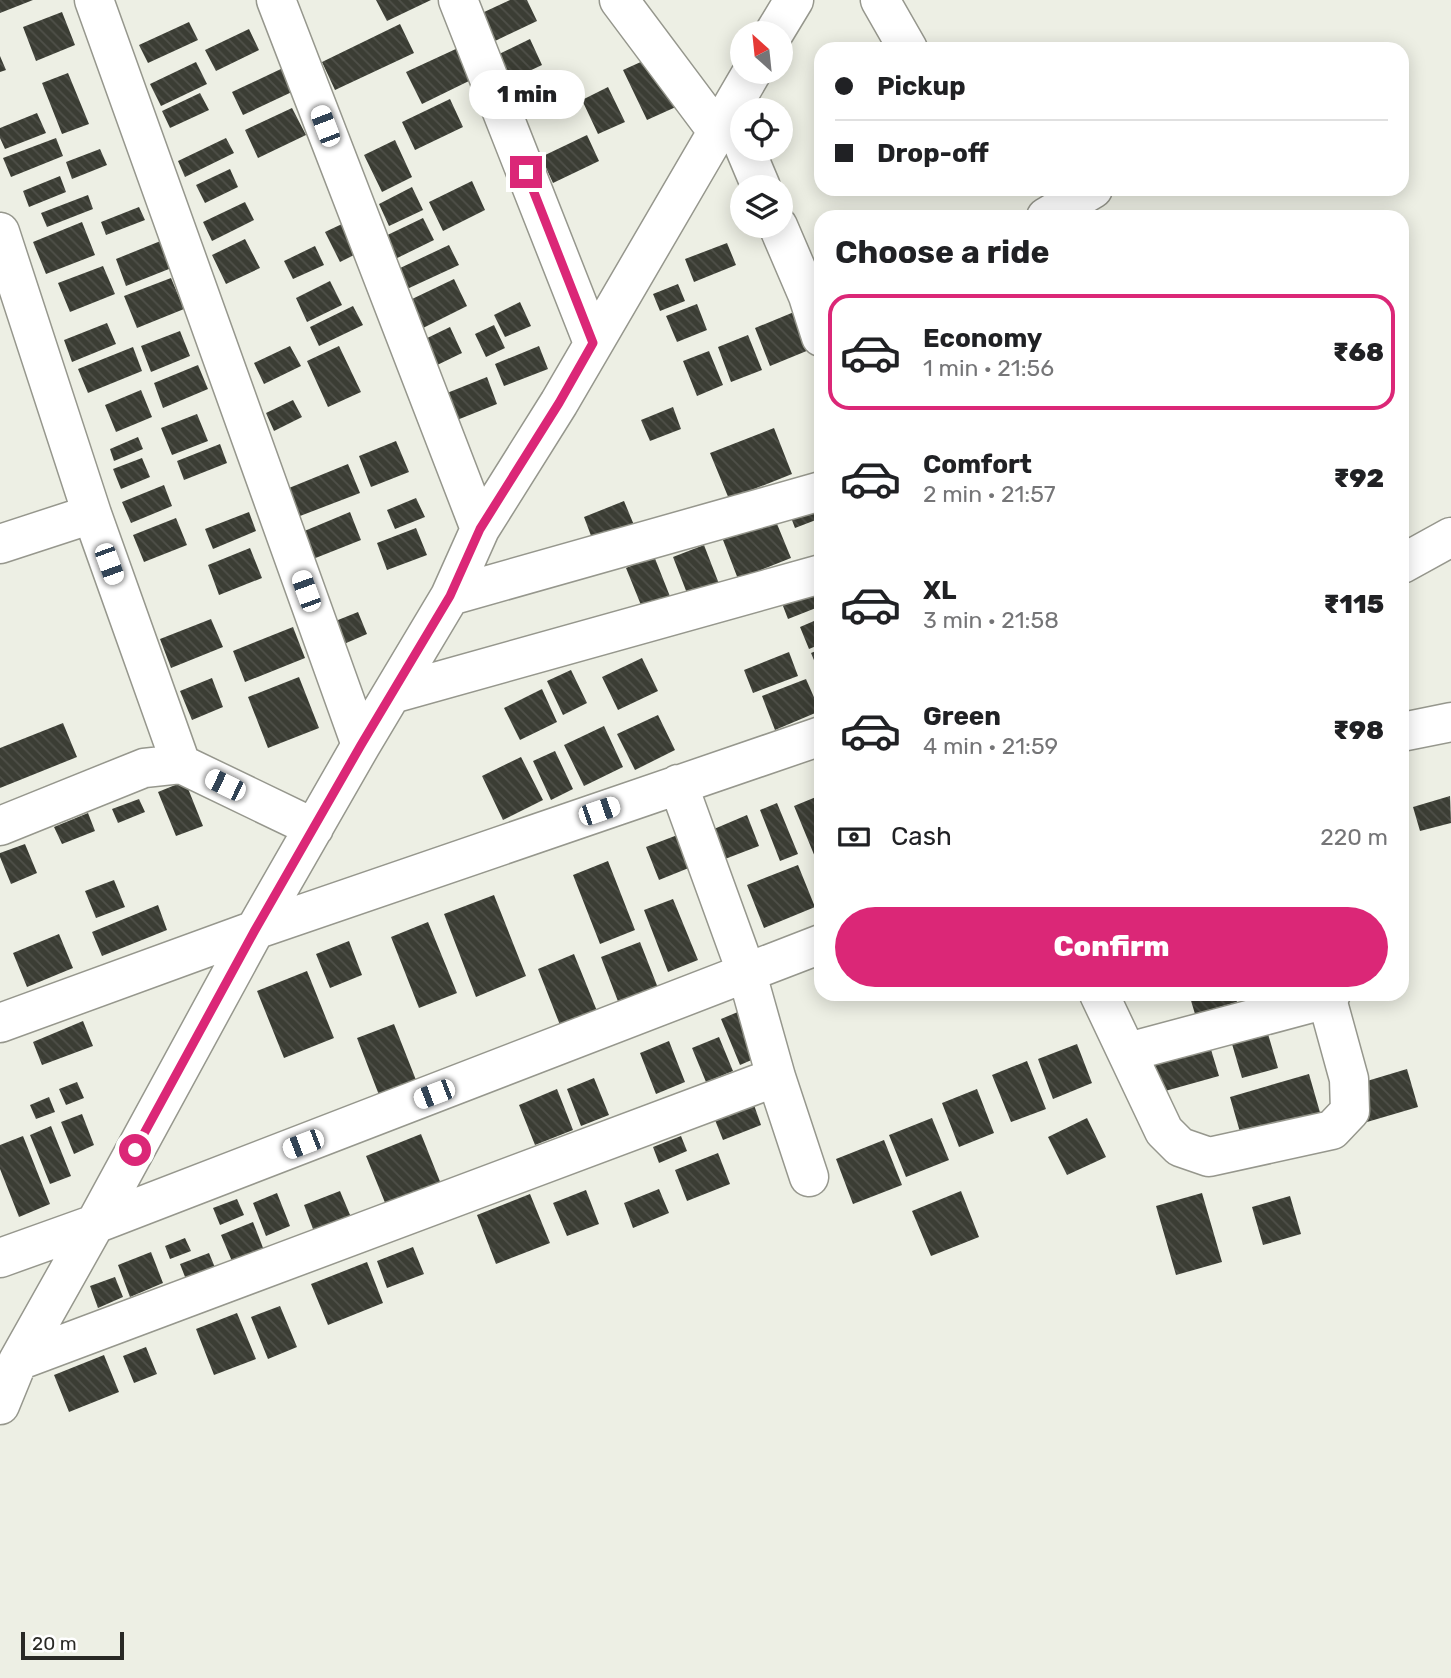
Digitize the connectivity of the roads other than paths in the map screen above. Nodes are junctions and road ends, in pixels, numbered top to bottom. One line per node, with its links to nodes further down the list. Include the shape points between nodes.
1 (94, 0): 29 (street)
2 (276, 0): 19 (street)
3 (458, 0): 16 (street)
4 (619, 0): 9 (street)
5 (794, 0): 7 (street)
6 (880, 0): 8 (street)
7 (781, 21)
8 (904, 42)
9 (730, 130)
10 (730, 138): 16 (street)
11 (1081, 196): 12 (street)
12 (1058, 210)
13 (0, 232): 18 (street)
14 (783, 238): 15 (street)
15 (814, 315)
16 (593, 343): 19 (street)
17 (814, 493): 24 (street)
18 (92, 514): 21 (street); 30 (street)
19 (480, 529): 24 (street)
20 (1451, 537): 22 (street)
21 (0, 544)
22 (1409, 560)
23 (814, 576): 25 (street)
24 (450, 596): 25 (street)
25 (392, 694): 29 (street)
26 (1451, 722): 27 (street)
27 (1409, 731)
28 (814, 738): 31 (street)
29 (361, 745): 33 (street)
30 (181, 764): 32 (street, via 144,768); 33 (street)
31 (678, 784): 34 (street); 36 (street)
32 (0, 826)
33 (314, 828): 34 (street)
34 (255, 930): 40 (street); 44 (street)
35 (814, 947): 36 (street)
36 (747, 974): 42 (street); 44 (street)
37 (1102, 1001): 41 (street)
38 (1311, 1001): 41 (street)
39 (1330, 1001): 41 (street, via 1349,1079 1350,1111 1332,1130 1209,1157 1180,1147 1164,1131)
40 (0, 1023)
41 (1128, 1052)
42 (776, 1077): 43 (street); 46 (street)
43 (809, 1177)
44 (95, 1224): 45 (street); 46 (street)
45 (0, 1258)
46 (18, 1361): 47 (street)
47 (0, 1405)

